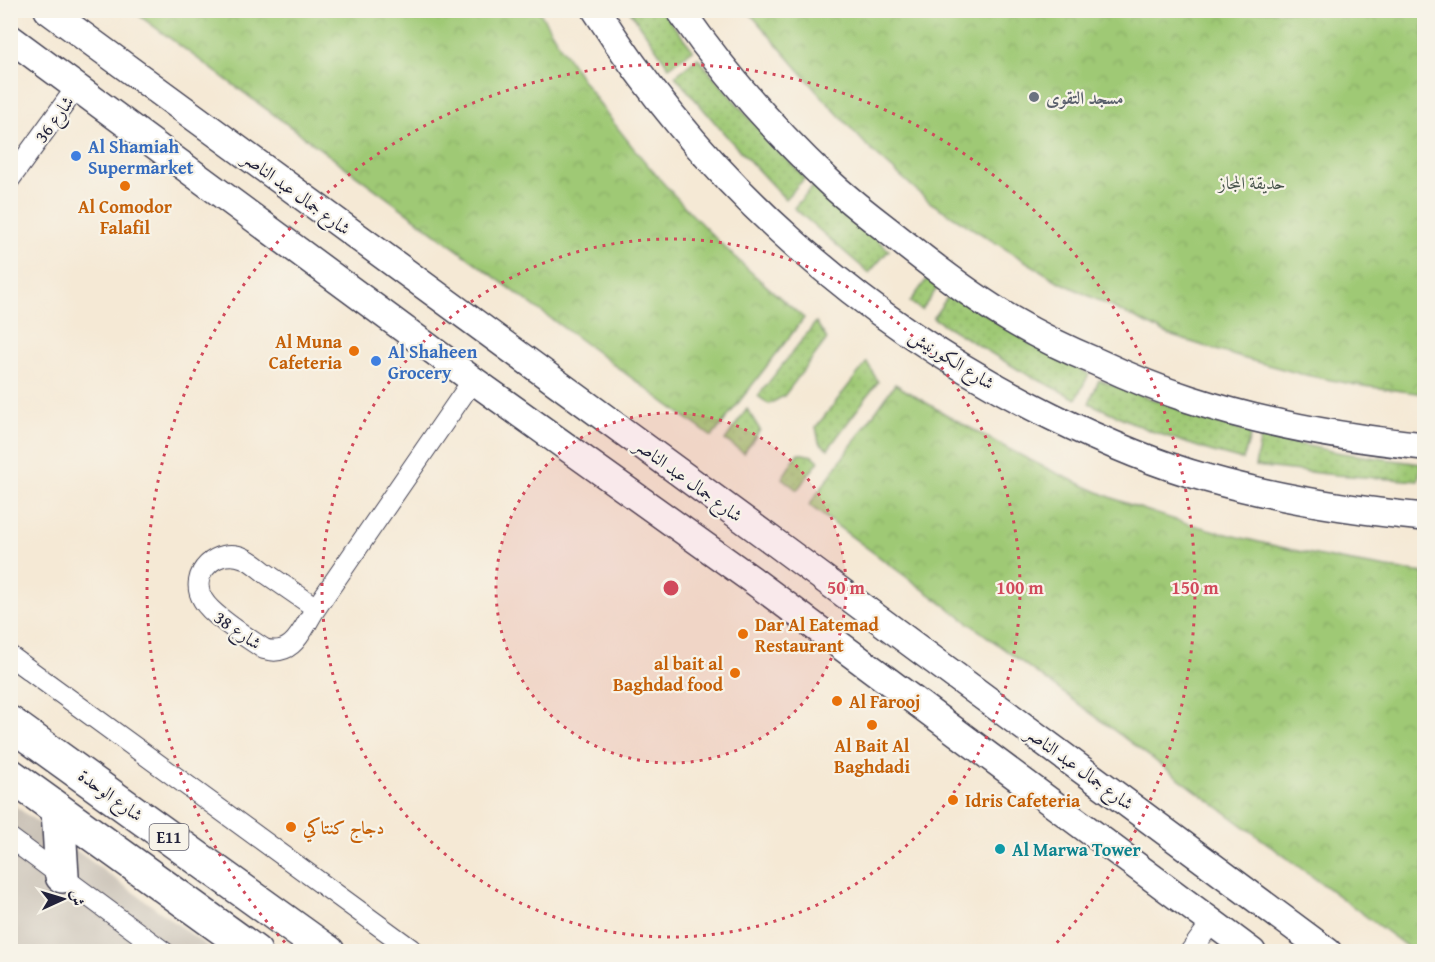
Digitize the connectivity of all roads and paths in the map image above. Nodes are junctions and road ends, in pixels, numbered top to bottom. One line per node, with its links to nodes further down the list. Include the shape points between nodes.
1 (48, 10): 24 (street, شارع جمال عبد الناصر)
2 (596, 10): 9 (street, شارع الكورنيش, via 678,123 781,233 876,310 968,371 1083,432 1205,478 1314,502)
3 (680, 10): 8 (street, via 762,114 829,182 948,277 1012,320 1089,359 1189,399 1302,428)
4 (10, 38): 5 (street)
5 (76, 88): 6 (street, شارع 36); 7 (street)
6 (10, 179)
7 (474, 380): 10 (street, شارع 38); 17 (street, via 751,579)
8 (1425, 446)
9 (1425, 517)
10 (316, 608): 10 (street, شارع 38, via 245,558 230,554 215,558 204,569 199,583 201,598 211,611 272,651 294,643)
11 (10, 656): 21 (street)
12 (10, 723): 20 (highway, شارع الوحدة / E11)
13 (10, 775): 14 (highway, E11)
14 (58, 810): 16 (highway); 19 (highway, E11)
15 (10, 838): 16 (street)
16 (62, 876): 18 (street)
17 (1212, 922): 22 (street); 23 (street)
18 (164, 951)
19 (255, 951)
20 (328, 951)
21 (416, 951)
22 (1190, 951)
23 (1252, 951)
24 (1328, 951)

